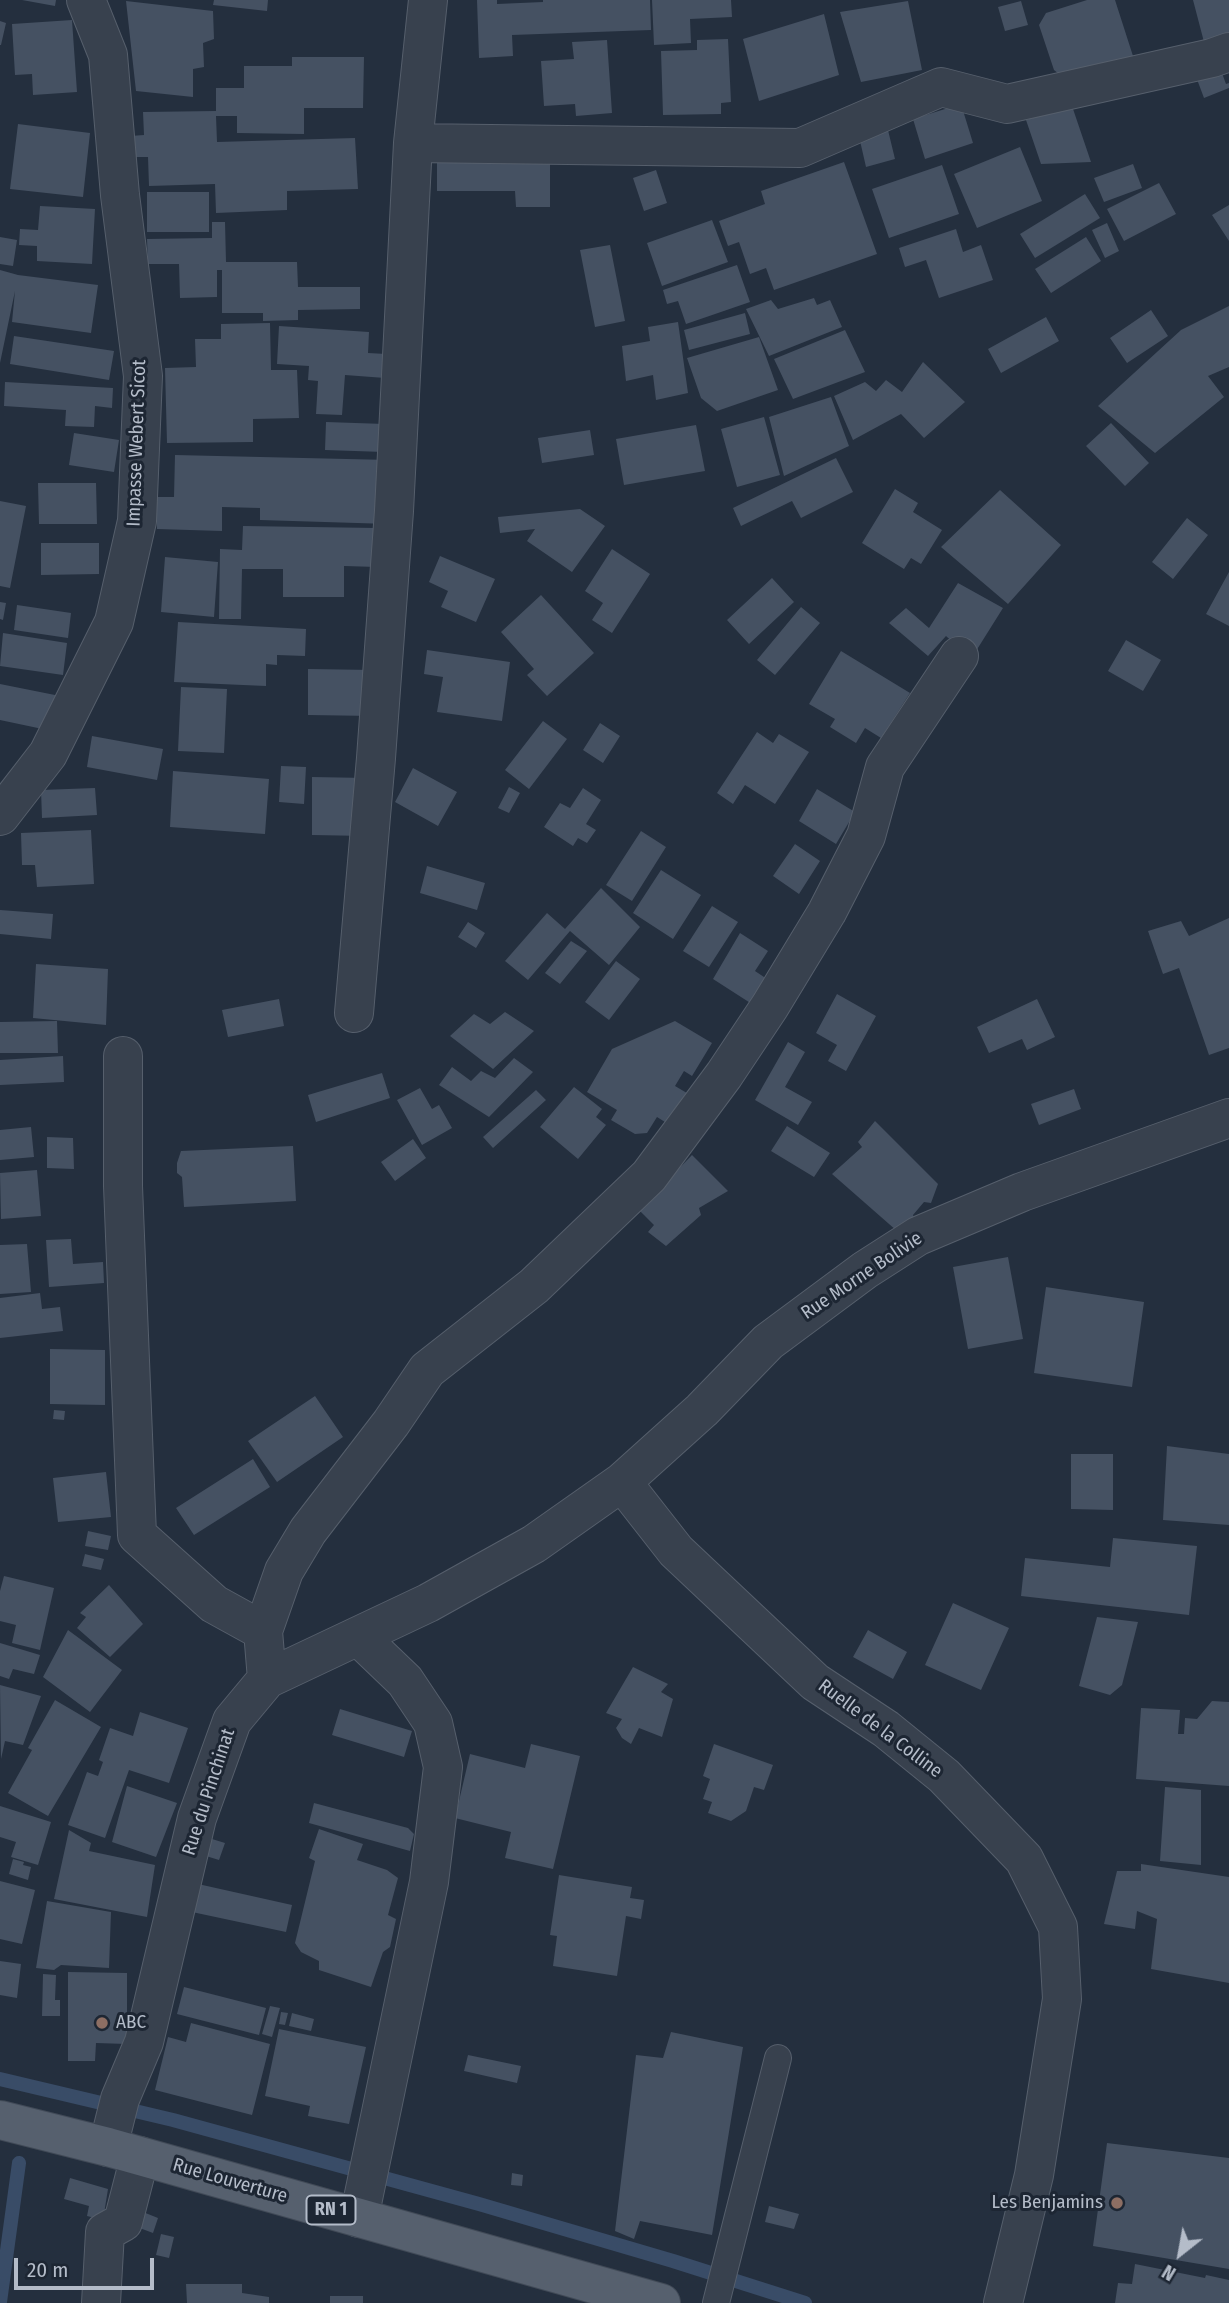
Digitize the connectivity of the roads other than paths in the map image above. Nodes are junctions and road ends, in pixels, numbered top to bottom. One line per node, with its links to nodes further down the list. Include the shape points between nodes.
1 (86, 0): 6 (street, Impasse Webert Sicot, via 107,55 143,376 137,521 114,622 48,754)
2 (428, 0): 4 (street)
3 (1229, 52): 4 (street, via 1007,104 941,87 800,148)
4 (413, 143): 7 (street, via 393,525)
5 (959, 656): 11 (street, via 885,767 866,836 827,912 724,1075 649,1175 534,1286 426,1370 308,1531 284,1571)
6 (0, 816)
7 (354, 1013)
8 (123, 1056): 11 (street, via 123,1186 137,1535 214,1604)
9 (1229, 1118): 10 (street, Rue Morne Bolivie, via 1022,1192 918,1236 768,1342)
10 (622, 1482): 12 (street, Rue du Pinchinat, via 534,1544 428,1604); 21 (street, Ruelle de la Colline, via 676,1551 815,1682 886,1729 944,1776 1024,1859 1058,1927 1062,1999 1034,2175)
11 (263, 1631): 13 (street)
12 (358, 1636): 13 (street, Rue du Pinchinat); 17 (street, via 405,1681 433,1723 443,1767 429,1882)
13 (267, 1679): 16 (street, Rue du Pinchinat, via 232,1721 197,1818)
14 (778, 2058): 18 (lane)
15 (0, 2120): 16 (main road, Rue Louverture / RN 1)
16 (121, 2129): 17 (main road, Rue Louverture / RN 1); 19 (street, Rue du Pinchinat, via 123,2222 105,2232)
17 (366, 2188): 20 (main road, Rue Louverture / RN 1)
18 (720, 2286)
19 (101, 2303)
20 (661, 2303)
21 (1003, 2303)

